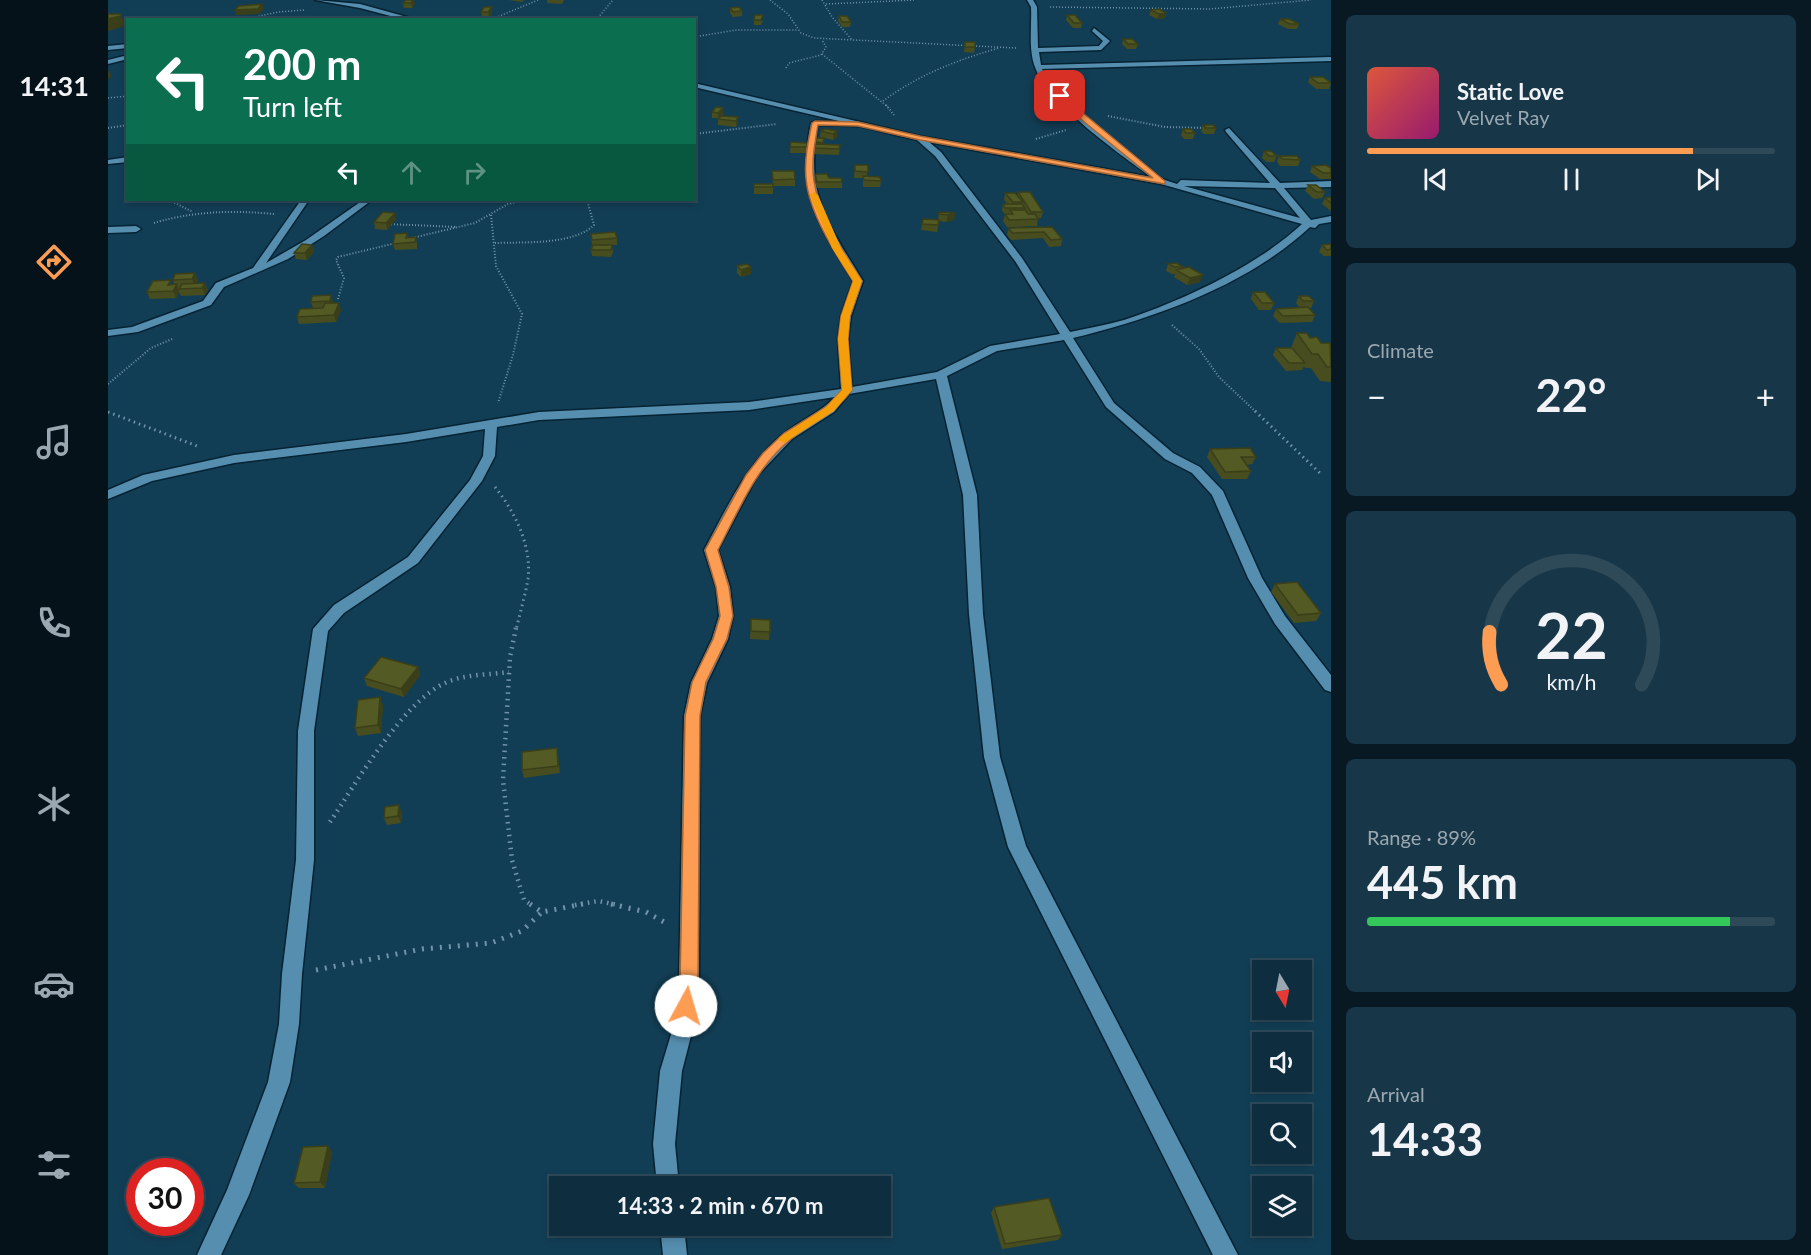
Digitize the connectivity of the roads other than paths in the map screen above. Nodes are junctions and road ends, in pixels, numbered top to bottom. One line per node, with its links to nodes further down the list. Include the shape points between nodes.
1 (318, 0): 3 (street)
2 (1032, 4): 10 (street)
3 (404, 17): 4 (street); 5 (street)
4 (399, 18)
5 (408, 18)
6 (1094, 30): 10 (street, via 1107,41 1101,48)
7 (126, 47): 8 (street)
8 (108, 48)
9 (126, 48): 11 (street)
10 (1035, 49): 15 (street)
11 (108, 53)
12 (126, 58): 14 (street)
13 (1331, 59): 15 (street)
14 (108, 62)
15 (1038, 67): 22 (street, via 1045,82 1083,118)
16 (696, 85): 17 (street)
17 (858, 124): 19 (street); 36 (street, via 815,123 810,151 813,191 837,248 858,281 843,339)
18 (1228, 130): 24 (street)
19 (920, 138): 22 (street); 34 (street, via 938,154 1019,260)
20 (126, 159): 21 (street)
21 (108, 162)
22 (1162, 182): 24 (street); 28 (street)
23 (1331, 184): 24 (street)
24 (1278, 186): 28 (street)
25 (304, 201): 32 (street)
26 (367, 201): 32 (street, via 315,240)
27 (1331, 219): 28 (street)
28 (1309, 223): 29 (street); 34 (street, via 1232,277 1197,294 1127,322)
29 (1331, 228)
30 (136, 229): 31 (street)
31 (108, 230)
32 (255, 272): 33 (street, via 222,283 207,303 145,326)
33 (108, 333)
34 (1068, 336): 35 (street, via 994,348); 39 (street, via 1110,405 1169,456 1196,470 1218,494 1255,578 1280,620)
35 (941, 375): 36 (street); 44 (street, via 970,495 976,614 992,756 1017,847)
36 (847, 390): 37 (street, via 749,406 575,413); 40 (street, via 830,409 788,436 767,456 751,475 711,550 723,587 726,616 720,639 699,682 692,716 689,984 683,1028 671,1071 664,1144)
37 (491, 423): 38 (street, via 406,438 234,459 148,478); 42 (street, via 489,456 482,471 413,560 339,609 321,629 306,731 305,861 289,1024 279,1082 237,1195)
38 (108, 495)
39 (1331, 686)
40 (667, 1176)
41 (673, 1236): 43 (street)
42 (209, 1255)
43 (675, 1255)
44 (1226, 1255)

